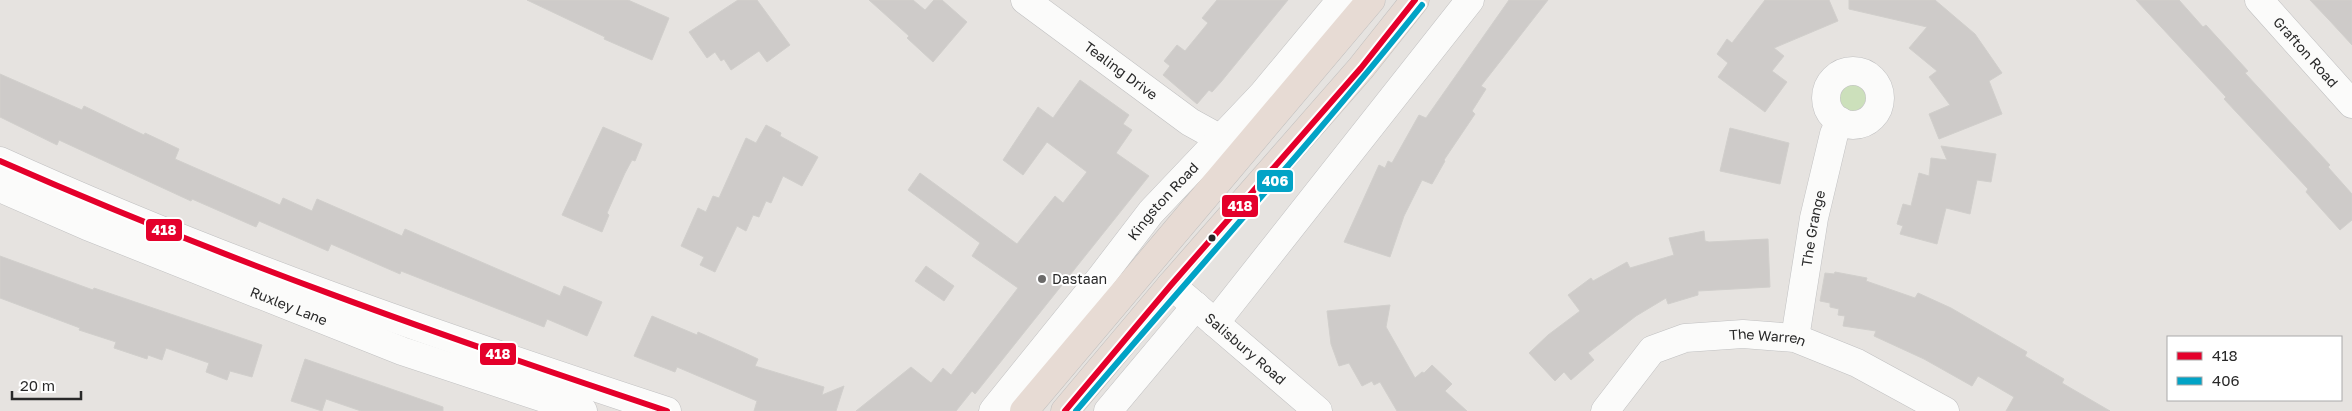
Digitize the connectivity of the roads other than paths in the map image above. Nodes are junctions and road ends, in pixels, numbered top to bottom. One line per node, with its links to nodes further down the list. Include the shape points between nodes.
1 (1025, 0): 9 (street, Tealing Drive, via 1190,122)
2 (1341, 0): 9 (street, Kingston Road, via 1262,95)
3 (1371, 0): 18 (highway, Kingston Road)
4 (1415, 0): 12 (highway, via 1361,68)
5 (1470, 0): 13 (street)
6 (2259, 0): 7 (street, Grafton Road)
7 (2352, 104)
8 (1840, 121): 14 (street, The Grange, via 1814,218)
9 (1219, 138): 17 (street, Kingston Road, via 1150,212)
10 (0, 161): 16 (street, Ruxley Lane, via 88,201 307,289)
11 (0, 188): 15 (street, Ruxley Lane, via 87,226 402,351)
12 (1171, 285): 13 (street, Salisbury Road); 19 (highway)
13 (1206, 315): 20 (street); 21 (street, Salisbury Road)
14 (1795, 338): 22 (street, The Warren, via 1743,334 1685,338 1652,350); 23 (street, The Warren, via 1857,363)
15 (583, 411)
16 (667, 411)
17 (993, 411)
18 (1024, 411)
19 (1065, 411)
20 (1108, 411)
21 (1318, 411)
22 (1605, 411)
23 (1945, 411)

